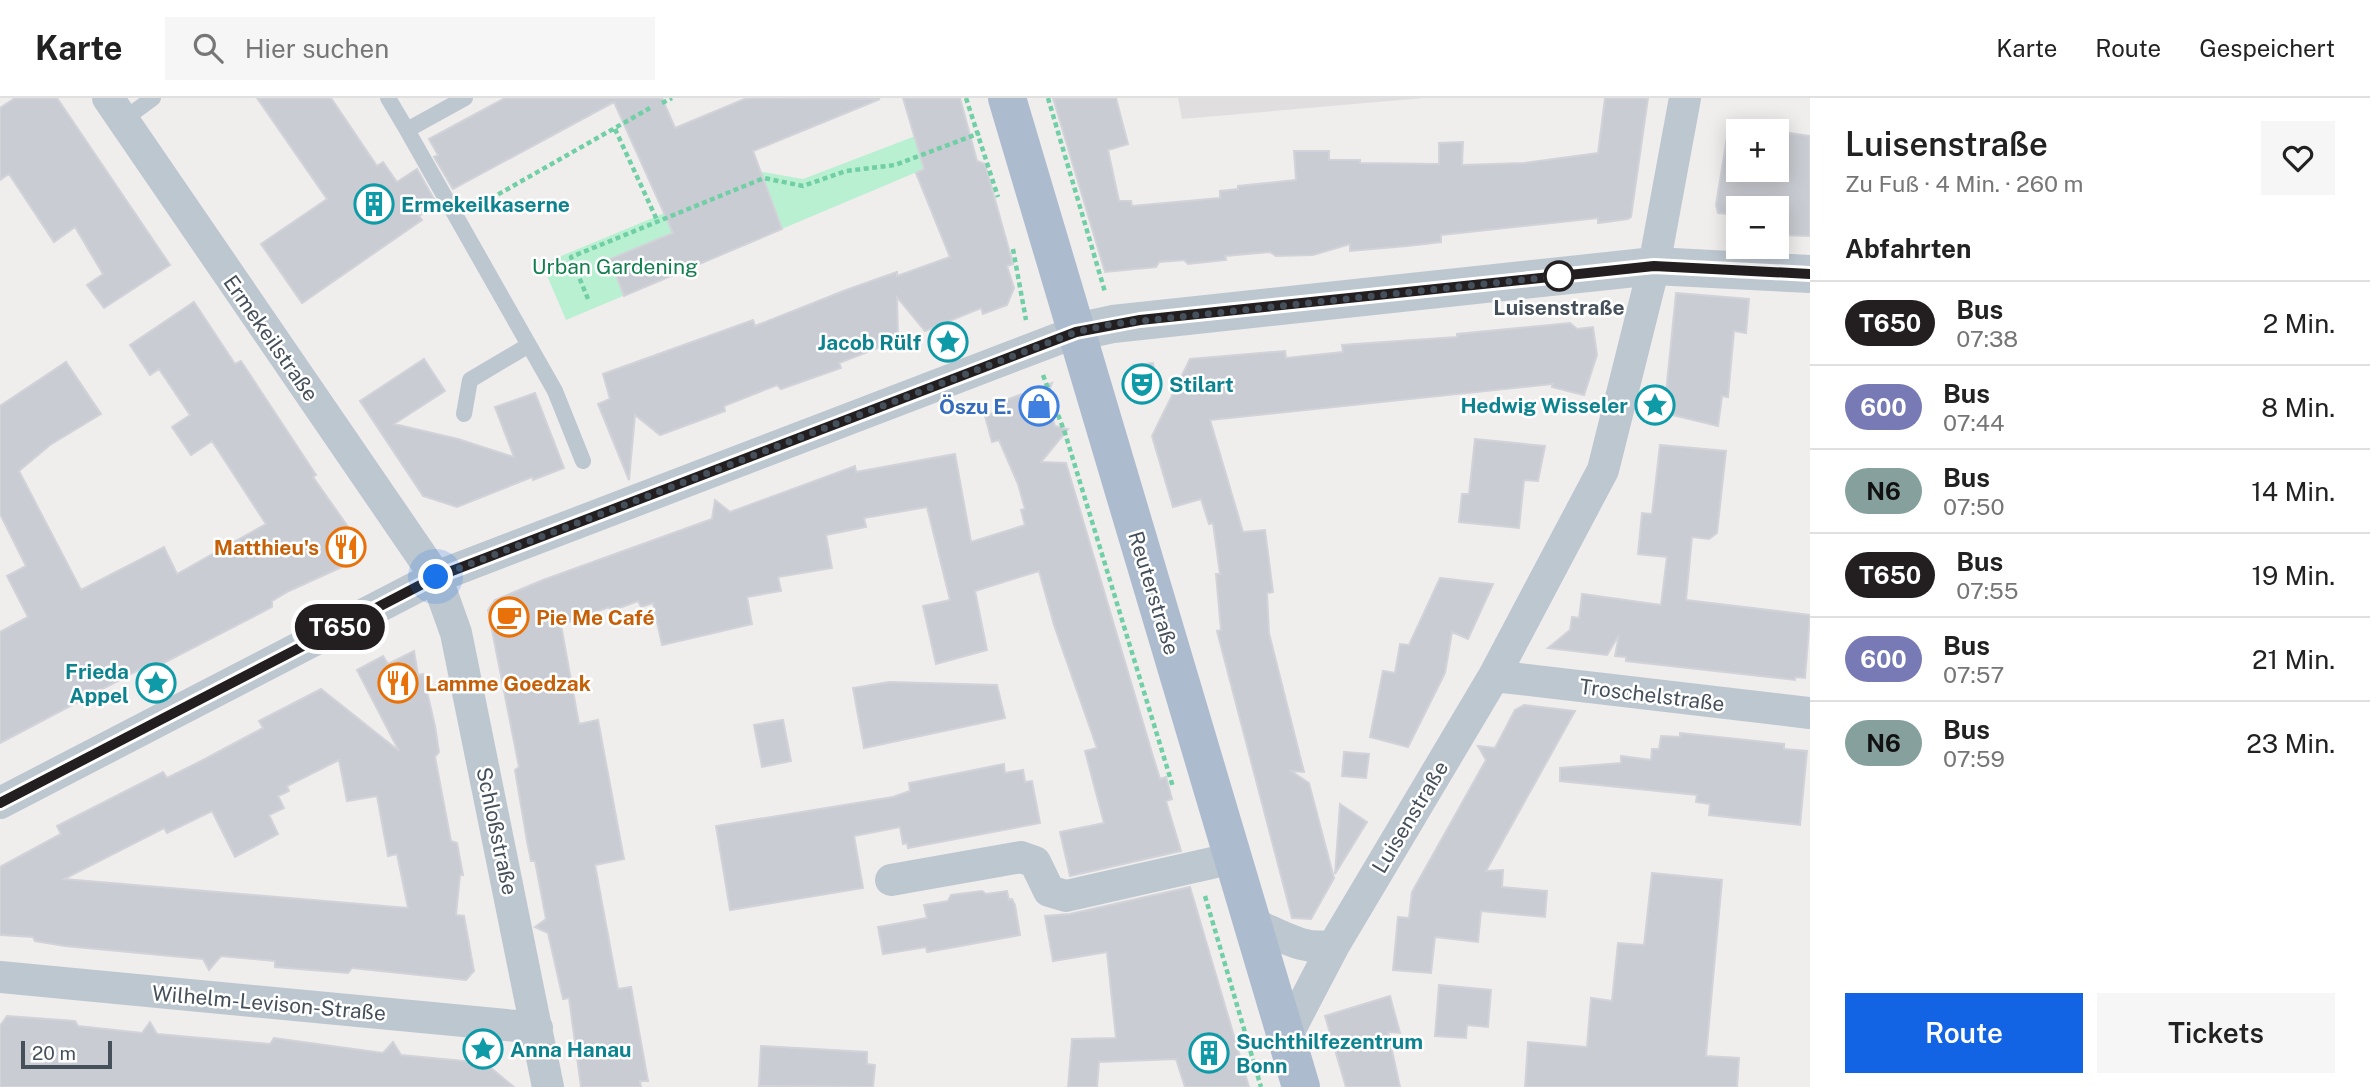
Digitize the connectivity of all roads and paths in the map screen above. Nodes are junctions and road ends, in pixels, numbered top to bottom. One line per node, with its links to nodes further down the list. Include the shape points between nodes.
1 (153, 98): 9 (lane)
2 (388, 98): 12 (lane)
3 (465, 98): 12 (lane)
4 (672, 98): 7 (path)
5 (966, 98): 13 (path)
6 (1685, 98): 18 (street, Luisenstraße)
7 (662, 103)
8 (650, 108): 11 (path)
9 (116, 109): 26 (street, Ermekeilstraße)
10 (1011, 110): 13 (path); 21 (main road, Reuterstraße)
11 (615, 129): 15 (path); 16 (path)
12 (407, 130): 15 (lane)
13 (977, 134): 14 (path); 16 (path, via 895,165 846,171 803,186 764,178)
14 (1001, 207)
15 (457, 218): 22 (lane)
16 (657, 220): 20 (path, via 571,257)
17 (1012, 244): 23 (path)
18 (1654, 266): 19 (street); 21 (street, via 1126,322); 27 (street, Luisenstraße, via 1603,470)
19 (1810, 274)
20 (588, 299)
21 (1076, 332): 23 (street); 31 (main road, Reuterstraße)
22 (529, 345): 24 (lane, via 470,380); 25 (lane, via 555,391)
23 (1034, 348): 26 (street); 29 (path, via 1065,433)
24 (464, 414)
25 (583, 461)
26 (436, 577): 30 (street); 37 (street, Schloßstraße, via 456,633)
27 (1494, 676): 28 (street, Troschelstraße); 35 (street, Luisenstraße)
28 (1810, 713)
29 (1177, 798)
30 (0, 803)
31 (1234, 858): 32 (street); 34 (main road, Reuterstraße)
32 (1197, 866): 33 (street, via 1066,895 1049,891 1035,862 1021,857); 40 (path)
33 (891, 880)
34 (1254, 924): 35 (street, via 1306,946); 38 (main road, Reuterstraße)
35 (1334, 944): 38 (street, Luisenstraße)
36 (0, 977): 37 (street, Wilhelm-Levison-Straße)
37 (537, 1028): 39 (street, Schloßstraße)
38 (1287, 1035): 41 (main road, Reuterstraße)
39 (548, 1087)
40 (1261, 1087)
41 (1301, 1087)

